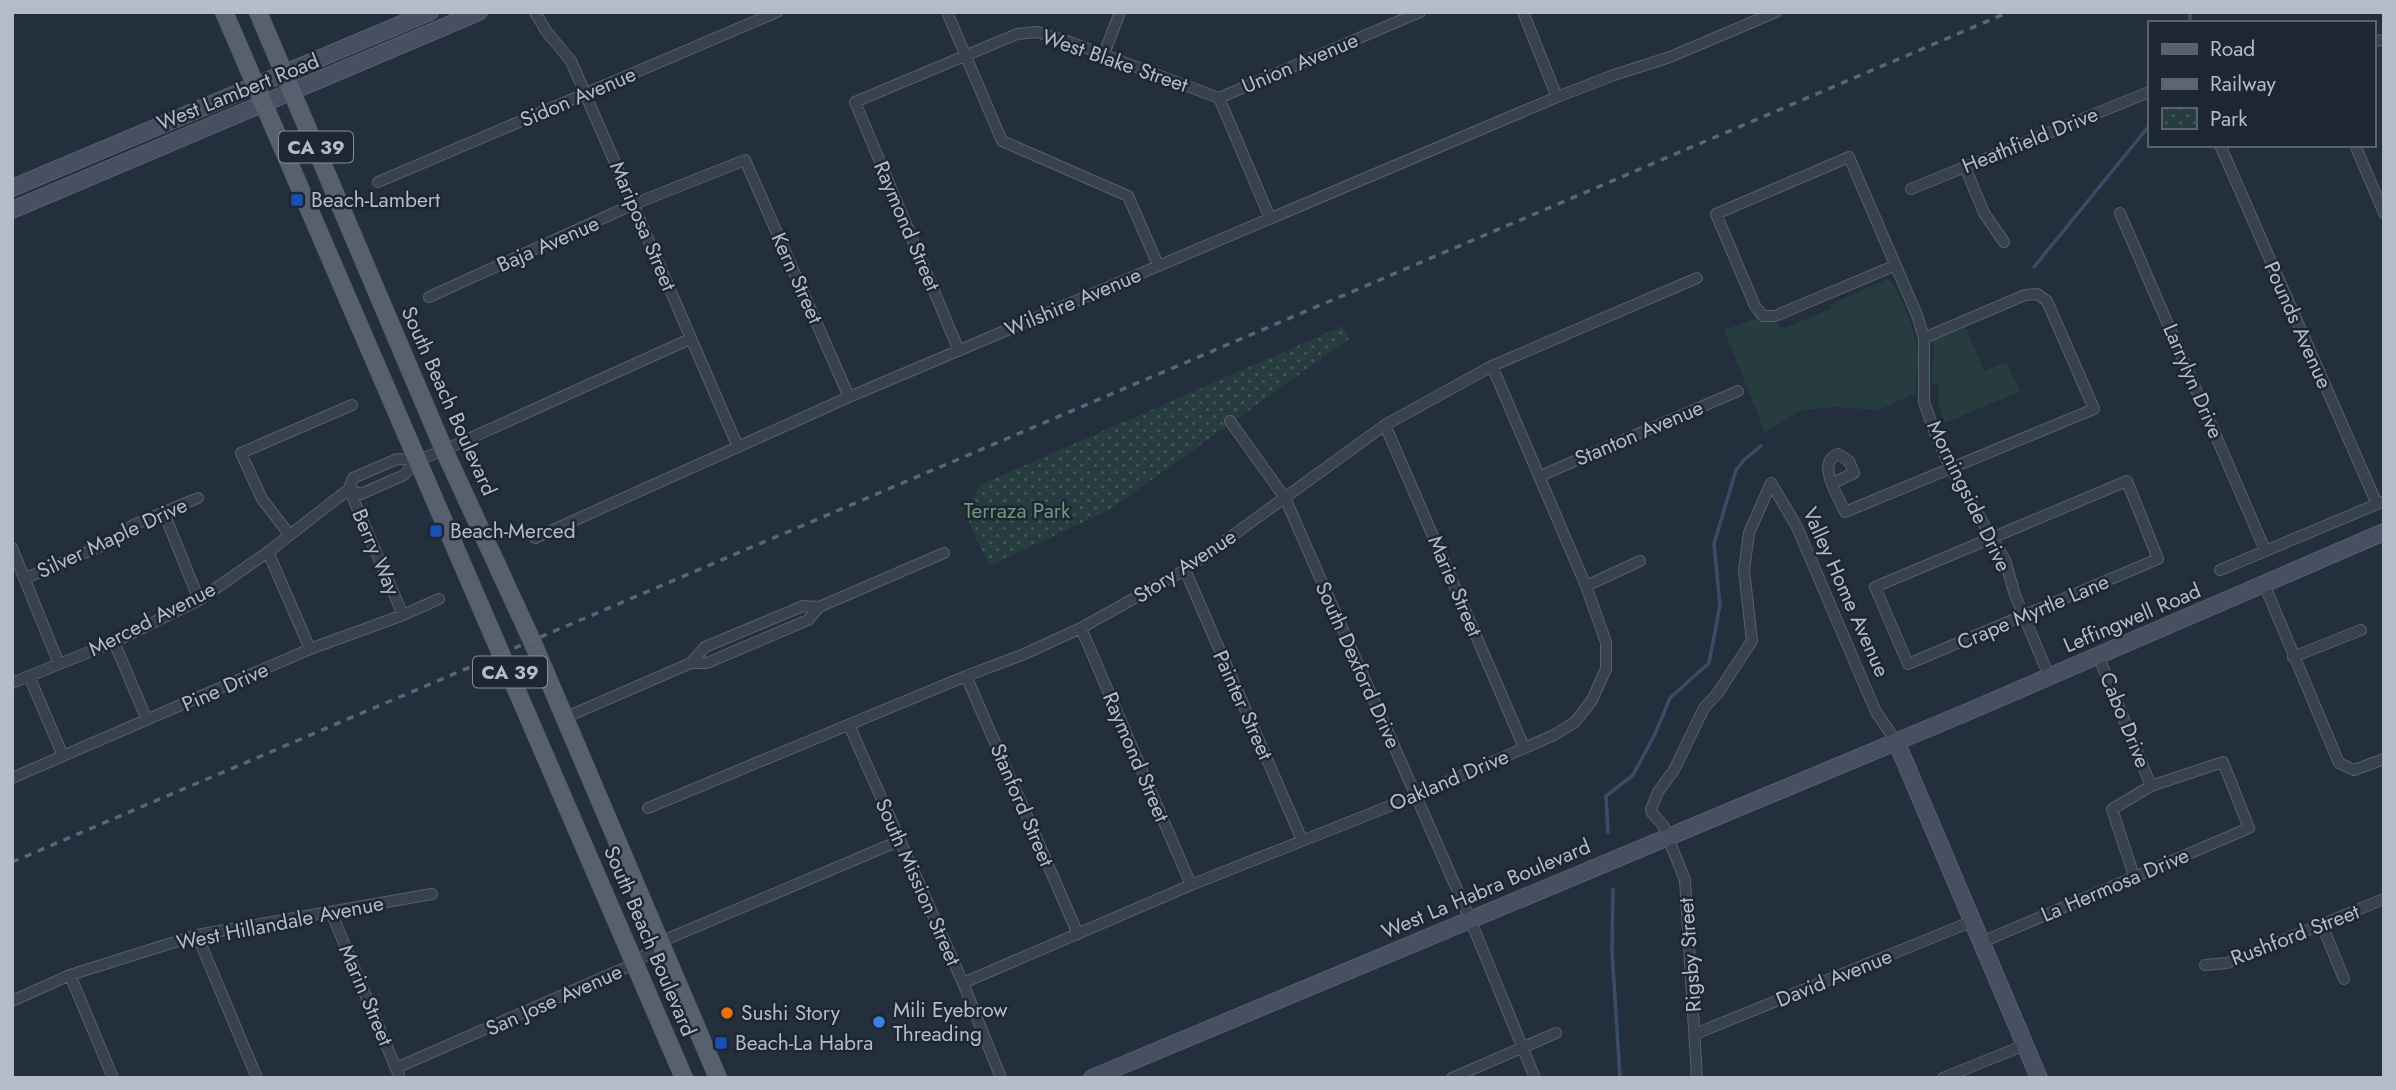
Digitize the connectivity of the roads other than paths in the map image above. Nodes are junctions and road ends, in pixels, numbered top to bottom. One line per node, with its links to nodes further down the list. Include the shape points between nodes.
1 (224, 12): 15 (main road, South Beach Boulevard / CA 39)
2 (258, 12): 14 (main road, South Beach Boulevard / CA 39)
3 (430, 12): 14 (main road, West Lambert Road)
4 (479, 12): 16 (main road, West Lambert Road)
5 (535, 12): 18 (street, Mariposa Street, via 571,61)
6 (777, 12): 18 (street, Sidon Avenue)
7 (947, 12): 13 (street)
8 (1120, 12): 12 (street)
9 (1420, 12): 20 (street, Union Avenue)
10 (1522, 12): 19 (street)
11 (1776, 12): 19 (street, Wilshire Avenue, via 1670,57)
12 (1104, 54): 13 (street, West Blake Street, via 1037,32 1017,34); 20 (street, West Blake Street)
13 (965, 56): 21 (street, West Blake Street); 36 (street, via 1002,141 1128,196)
14 (285, 74): 15 (main road, West Lambert Road); 16 (main road, South Beach Boulevard / CA 39)
15 (257, 84): 22 (main road, South Beach Boulevard / CA 39); 28 (main road, West Lambert Road)
16 (293, 92): 22 (main road, West Lambert Road); 50 (main road, South Beach Boulevard / CA 39)
17 (2148, 92): 26 (street, Heathfield Drive)
18 (586, 93): 27 (street, Sidon Avenue); 30 (street, Mariposa Street)
19 (1557, 97): 34 (street, Wilshire Avenue)
20 (1219, 98): 34 (street)
21 (855, 102): 42 (street, Raymond Street)
22 (265, 103): 31 (main road, West Lambert Road); 51 (main road, South Beach Boulevard / CA 39)
23 (2221, 147): 58 (street, Pounds Avenue)
24 (2356, 147): 33 (street)
25 (745, 160): 30 (street, Baja Avenue); 45 (street, Kern Street)
26 (1965, 167): 29 (street, Heathfield Drive); 35 (street, via 1984,213)
27 (378, 182)
28 (12, 188)
29 (1912, 189)
30 (634, 204): 39 (street, Baja Avenue); 41 (street, Mariposa Street)
31 (12, 210)
32 (2120, 213): 65 (street, Larrylyn Drive)
33 (2384, 213)
34 (1270, 218): 36 (street, Wilshire Avenue)
35 (2004, 242)
36 (1158, 265): 42 (street, Wilshire Avenue)
37 (1896, 265): 37 (street, Morningside Drive, via 1849,156 1716,214 1763,316 1776,316); 40 (street, Morningside Drive)
38 (1697, 278): 43 (street, Story Avenue)
39 (429, 297)
40 (1924, 338): 52 (street, Morningside Drive, via 1924,402); 52 (street, via 2037,294 2047,301 2094,409)
41 (690, 339): 49 (street, Mariposa Street); 50 (street, Merced Avenue)
42 (959, 351): 45 (street, Wilshire Avenue)
43 (1492, 366): 48 (street, Story Avenue); 53 (street, Oakland Drive)
44 (1738, 391): 53 (street, Stanton Avenue)
45 (849, 397): 49 (street, Wilshire Avenue)
46 (352, 405): 61 (street, via 241,453 262,499)
47 (1230, 421): 57 (street, South Dexford Drive)
48 (1385, 425): 57 (street, Story Avenue); 93 (street, Marie Street)
49 (738, 447): 63 (street, Wilshire Avenue)
50 (444, 450): 51 (street, Merced Avenue); 89 (main road, South Beach Boulevard / CA 39)
51 (418, 460): 55 (street, Merced Avenue, via 404,475 383,485 360,494); 55 (street, Merced Avenue, via 397,458 353,478); 115 (main road, South Beach Boulevard / CA 39)
52 (1951, 469): 54 (street, via 1845,512); 62 (street, Morningside Drive)
53 (1540, 476): 73 (street, Oakland Drive)
54 (1832, 483)
55 (349, 489): 61 (street, Merced Avenue); 76 (street, Berry Way)
56 (198, 498): 59 (street, Silver Maple Drive)
57 (1285, 498): 70 (street, Story Avenue); 98 (street, South Dexford Drive)
58 (2381, 502): 65 (street)
59 (164, 513): 71 (street, Silver Maple Drive, via 133,525 115,540); 75 (street)
60 (2384, 532): 72 (main road, Leffingwell Road)
61 (289, 534): 66 (street, Merced Avenue)
62 (1992, 536): 77 (street, Morningside Drive); 77 (street, Crape Myrtle Lane, via 1875,587 1908,664); 77 (street, Crape Myrtle Lane, via 2127,481 2158,559)
63 (535, 538)
64 (12, 548): 71 (street)
65 (2266, 550): 69 (street)
66 (268, 552): 75 (street, Merced Avenue); 81 (street)
67 (944, 553): 89 (street, via 819,607 808,620 707,663 691,663)
68 (1640, 561): 73 (street)
69 (2220, 569)
70 (1185, 570): 78 (street, Story Avenue); 101 (street, Painter Street)
71 (26, 578): 84 (street)
72 (2264, 584): 82 (main road, Leffingwell Road); 83 (street)
73 (1587, 586): 93 (street, Oakland Drive, via 1606,642 1606,669 1575,722)
74 (439, 599): 76 (street, Pine Drive)
75 (199, 600): 80 (street, Merced Avenue)
76 (403, 615): 81 (street, Pine Drive)
77 (2024, 616): 87 (street, Morningside Drive)
78 (1081, 628): 86 (street, Story Avenue); 104 (street, Raymond Street)
79 (2361, 630): 83 (street)
80 (114, 642): 84 (street, Merced Avenue); 90 (street)
81 (310, 649): 90 (street, Pine Drive)
82 (2098, 655): 87 (main road, Leffingwell Road); 97 (street, Cabo Drive)
83 (2293, 657): 95 (street, via 2339,763 2354,770)
84 (59, 664): 85 (street, Merced Avenue)
85 (29, 676): 88 (street, Merced Avenue); 94 (street)
86 (966, 676): 91 (street, Story Avenue); 111 (street, Stanford Street)
87 (2049, 676): 92 (main road, Leffingwell Road)
88 (12, 683)
89 (564, 718): 113 (main road, South Beach Boulevard / CA 39)
90 (147, 720): 94 (street, Pine Drive)
91 (849, 725): 99 (street, Story Avenue); 102 (street, South Mission Street)
92 (1896, 741): 100 (main road, West La Habra Boulevard); 100 (street, Valley Home Avenue, via 1876,712 1797,527 1771,483 1749,533 1744,570 1752,641 1704,708 1658,792 1652,813); 109 (main road, Valley Home Avenue)
93 (1524, 747): 98 (street, Oakland Drive)
94 (63, 756): 96 (street, Pine Drive)
95 (2384, 759)
96 (12, 778)
97 (2151, 786): 103 (street, via 2112,809); 103 (street, La Hermosa Drive, via 2223,761 2249,828)
98 (1415, 796): 101 (street, Oakland Drive); 108 (street, South Dexford Drive)
99 (648, 808)
100 (1668, 836): 108 (main road, West La Habra Boulevard); 122 (street, Rigsby Street, via 1685,880)
101 (1302, 839): 104 (street, Oakland Drive)
102 (899, 841): 113 (street, San Jose Avenue); 119 (street, South Mission Street)
103 (2134, 876): 114 (street, La Hermosa Drive)
104 (1191, 885): 111 (street, Oakland Drive)
105 (432, 894): 107 (street, West Hillandale Avenue)
106 (2384, 899): 110 (street, Rushford Street)
107 (331, 912): 112 (street, West Hillandale Avenue); 125 (street, Marin Street)
108 (1470, 919): 124 (street, South Dexford Drive); 131 (main road, West La Habra Boulevard)
109 (1973, 922): 114 (main road, Valley Home Avenue); 122 (street, David Avenue)
110 (2322, 925): 116 (street, Rushford Street, via 2227,963); 118 (street)
111 (1078, 934): 119 (street, Oakland Drive)
112 (197, 935): 117 (street, West Hillandale Avenue); 127 (street)
113 (660, 942): 115 (street, San Jose Avenue); 129 (main road, South Beach Boulevard / CA 39)
114 (1982, 942): 123 (main road, Valley Home Avenue)
115 (636, 963): 125 (street, San Jose Avenue); 128 (main road, South Beach Boulevard / CA 39)
116 (2204, 965)
117 (70, 975): 120 (street, West Hillandale Avenue); 126 (street)
118 (2344, 979)
119 (963, 983): 130 (street, South Mission Street)
120 (12, 1001)
121 (1556, 1033): 124 (street)
122 (1695, 1034): 134 (street, Rigsby Street)
123 (2025, 1045): 135 (street); 136 (main road, Valley Home Avenue)
124 (1523, 1047): 132 (street); 133 (street, South Dexford Drive)
125 (398, 1073)
126 (113, 1078)
127 (257, 1078)
128 (684, 1078)
129 (718, 1078)
130 (1002, 1078)
131 (1092, 1078)
132 (1451, 1078)
133 (1535, 1078)
134 (1697, 1078)
135 (1944, 1078)
136 (2039, 1078)

